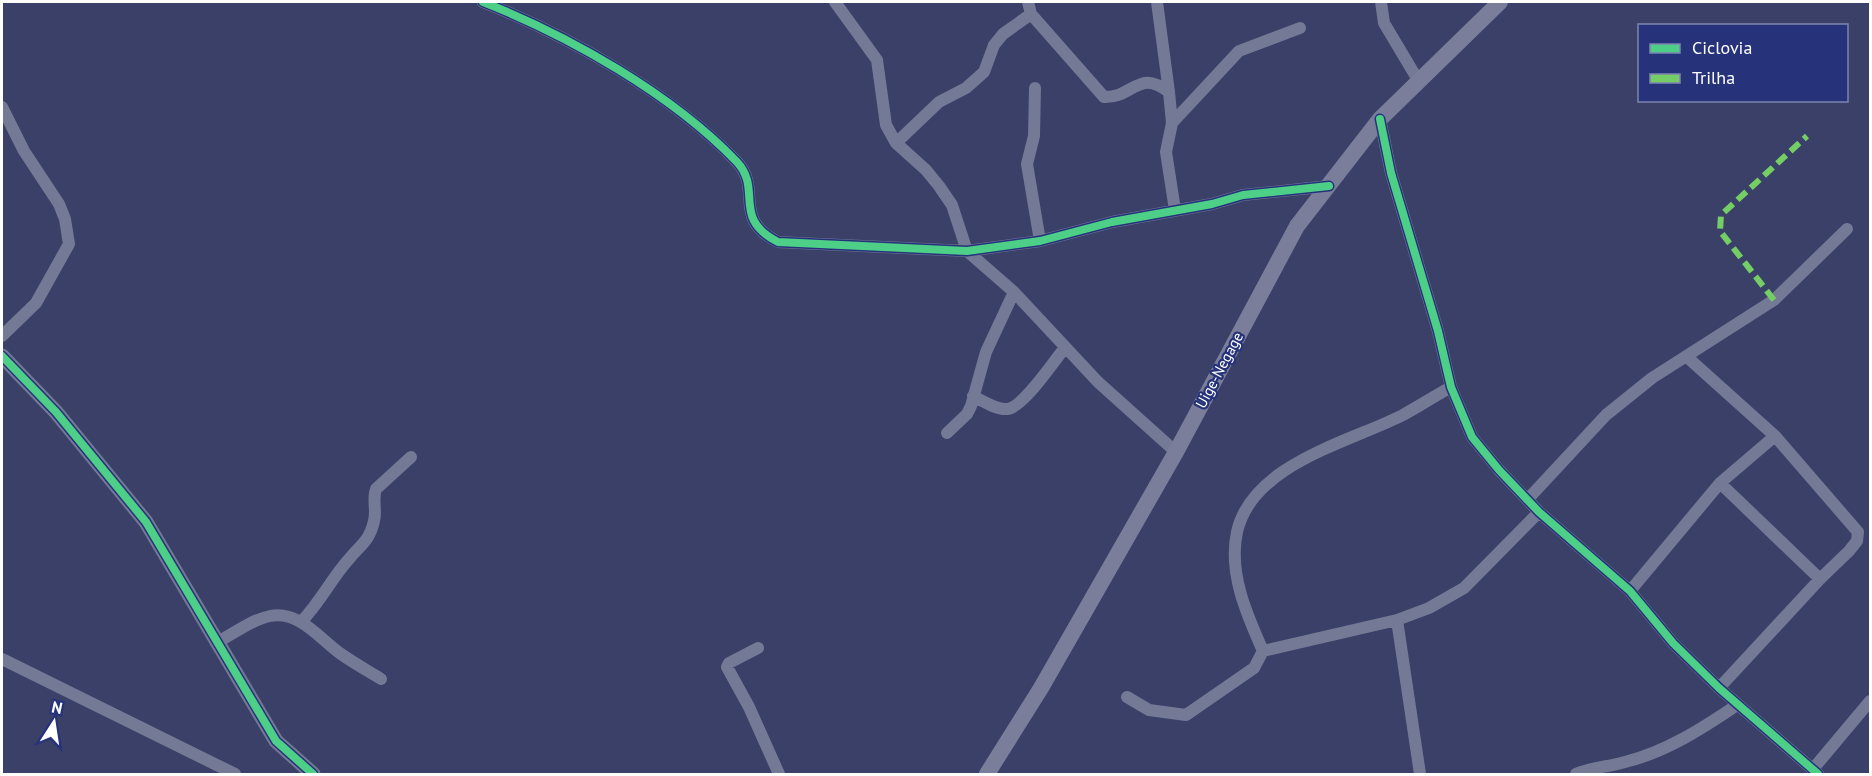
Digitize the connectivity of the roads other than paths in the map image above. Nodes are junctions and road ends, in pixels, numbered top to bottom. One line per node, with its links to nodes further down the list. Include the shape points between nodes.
1 (483, 2): 19 (street, via 572,42 690,122 738,164 747,181 750,214 765,236 801,245)
2 (835, 2): 14 (street, via 877,60 886,125)
3 (1157, 2): 10 (street)
4 (1381, 2): 8 (street, via 1384,23)
5 (1500, 2): 8 (main road, Uige-Negage)
6 (1030, 8): 10 (street, via 1104,97 1114,98 1147,81 1156,81); 14 (street, via 994,45 984,72 966,88 939,102)
7 (1300, 28): 13 (street, via 1239,51)
8 (1418, 80): 12 (main road, Uige-Negage)
9 (1035, 88): 18 (street, via 1034,136 1027,164)
10 (1169, 92): 13 (street)
11 (2, 107): 21 (street, via 24,151 59,204 69,244 36,303)
12 (1380, 119): 15 (main road, Uige-Negage); 25 (street, via 1391,173)
13 (1172, 123): 16 (street, via 1166,152)
14 (896, 143): 19 (street, via 939,186 952,206)
15 (1329, 186): 16 (street, via 1243,195); 29 (main road, Uige-Negage, via 1297,226)
16 (1175, 210): 18 (street)
17 (1847, 230): 24 (street, via 1774,300)
18 (1040, 241): 19 (street)
19 (967, 250): 20 (street)
20 (1014, 292): 22 (street); 26 (street, via 986,352)
21 (2, 336)
22 (1064, 349): 26 (street, via 1019,404 1009,410); 29 (street)
23 (2, 356): 38 (street, via 56,411 146,522)
24 (1687, 357): 28 (street); 32 (street, via 1652,378 1606,415)
25 (1451, 387): 32 (street, via 1472,437); 40 (street, via 1403,415 1311,455 1256,495 1237,533 1236,560 1245,610)
26 (973, 396): 27 (street, via 967,414)
27 (947, 434)
28 (1775, 436): 31 (street); 34 (street, via 1858,532 1850,551)
29 (1176, 452): 51 (main road, Uige-Negage, via 1041,688)
30 (411, 457): 37 (street, via 376,489 374,522 364,546 349,558)
31 (1720, 483): 34 (street); 35 (street)
32 (1528, 499): 33 (street)
33 (1539, 512): 35 (street); 36 (street, via 1464,588)
34 (1820, 579): 43 (street)
35 (1630, 591): 43 (street, via 1673,643)
36 (1397, 620): 40 (street); 52 (street)
37 (301, 622): 38 (street, via 290,617 267,617); 42 (street)
38 (216, 643): 49 (street, via 276,741)
39 (758, 648): 50 (street, via 727,667)
40 (1263, 651): 44 (street, via 1254,668 1186,715 1149,710)
41 (2, 659): 48 (street)
42 (381, 679)
43 (1719, 688): 46 (street)
44 (1127, 697)
45 (1870, 701): 47 (street)
46 (1737, 705): 47 (street); 53 (street, via 1649,754)
47 (1816, 772)
48 (235, 774)
49 (313, 774)
50 (779, 774)
51 (987, 774)
52 (1420, 774)
53 (1576, 774)

